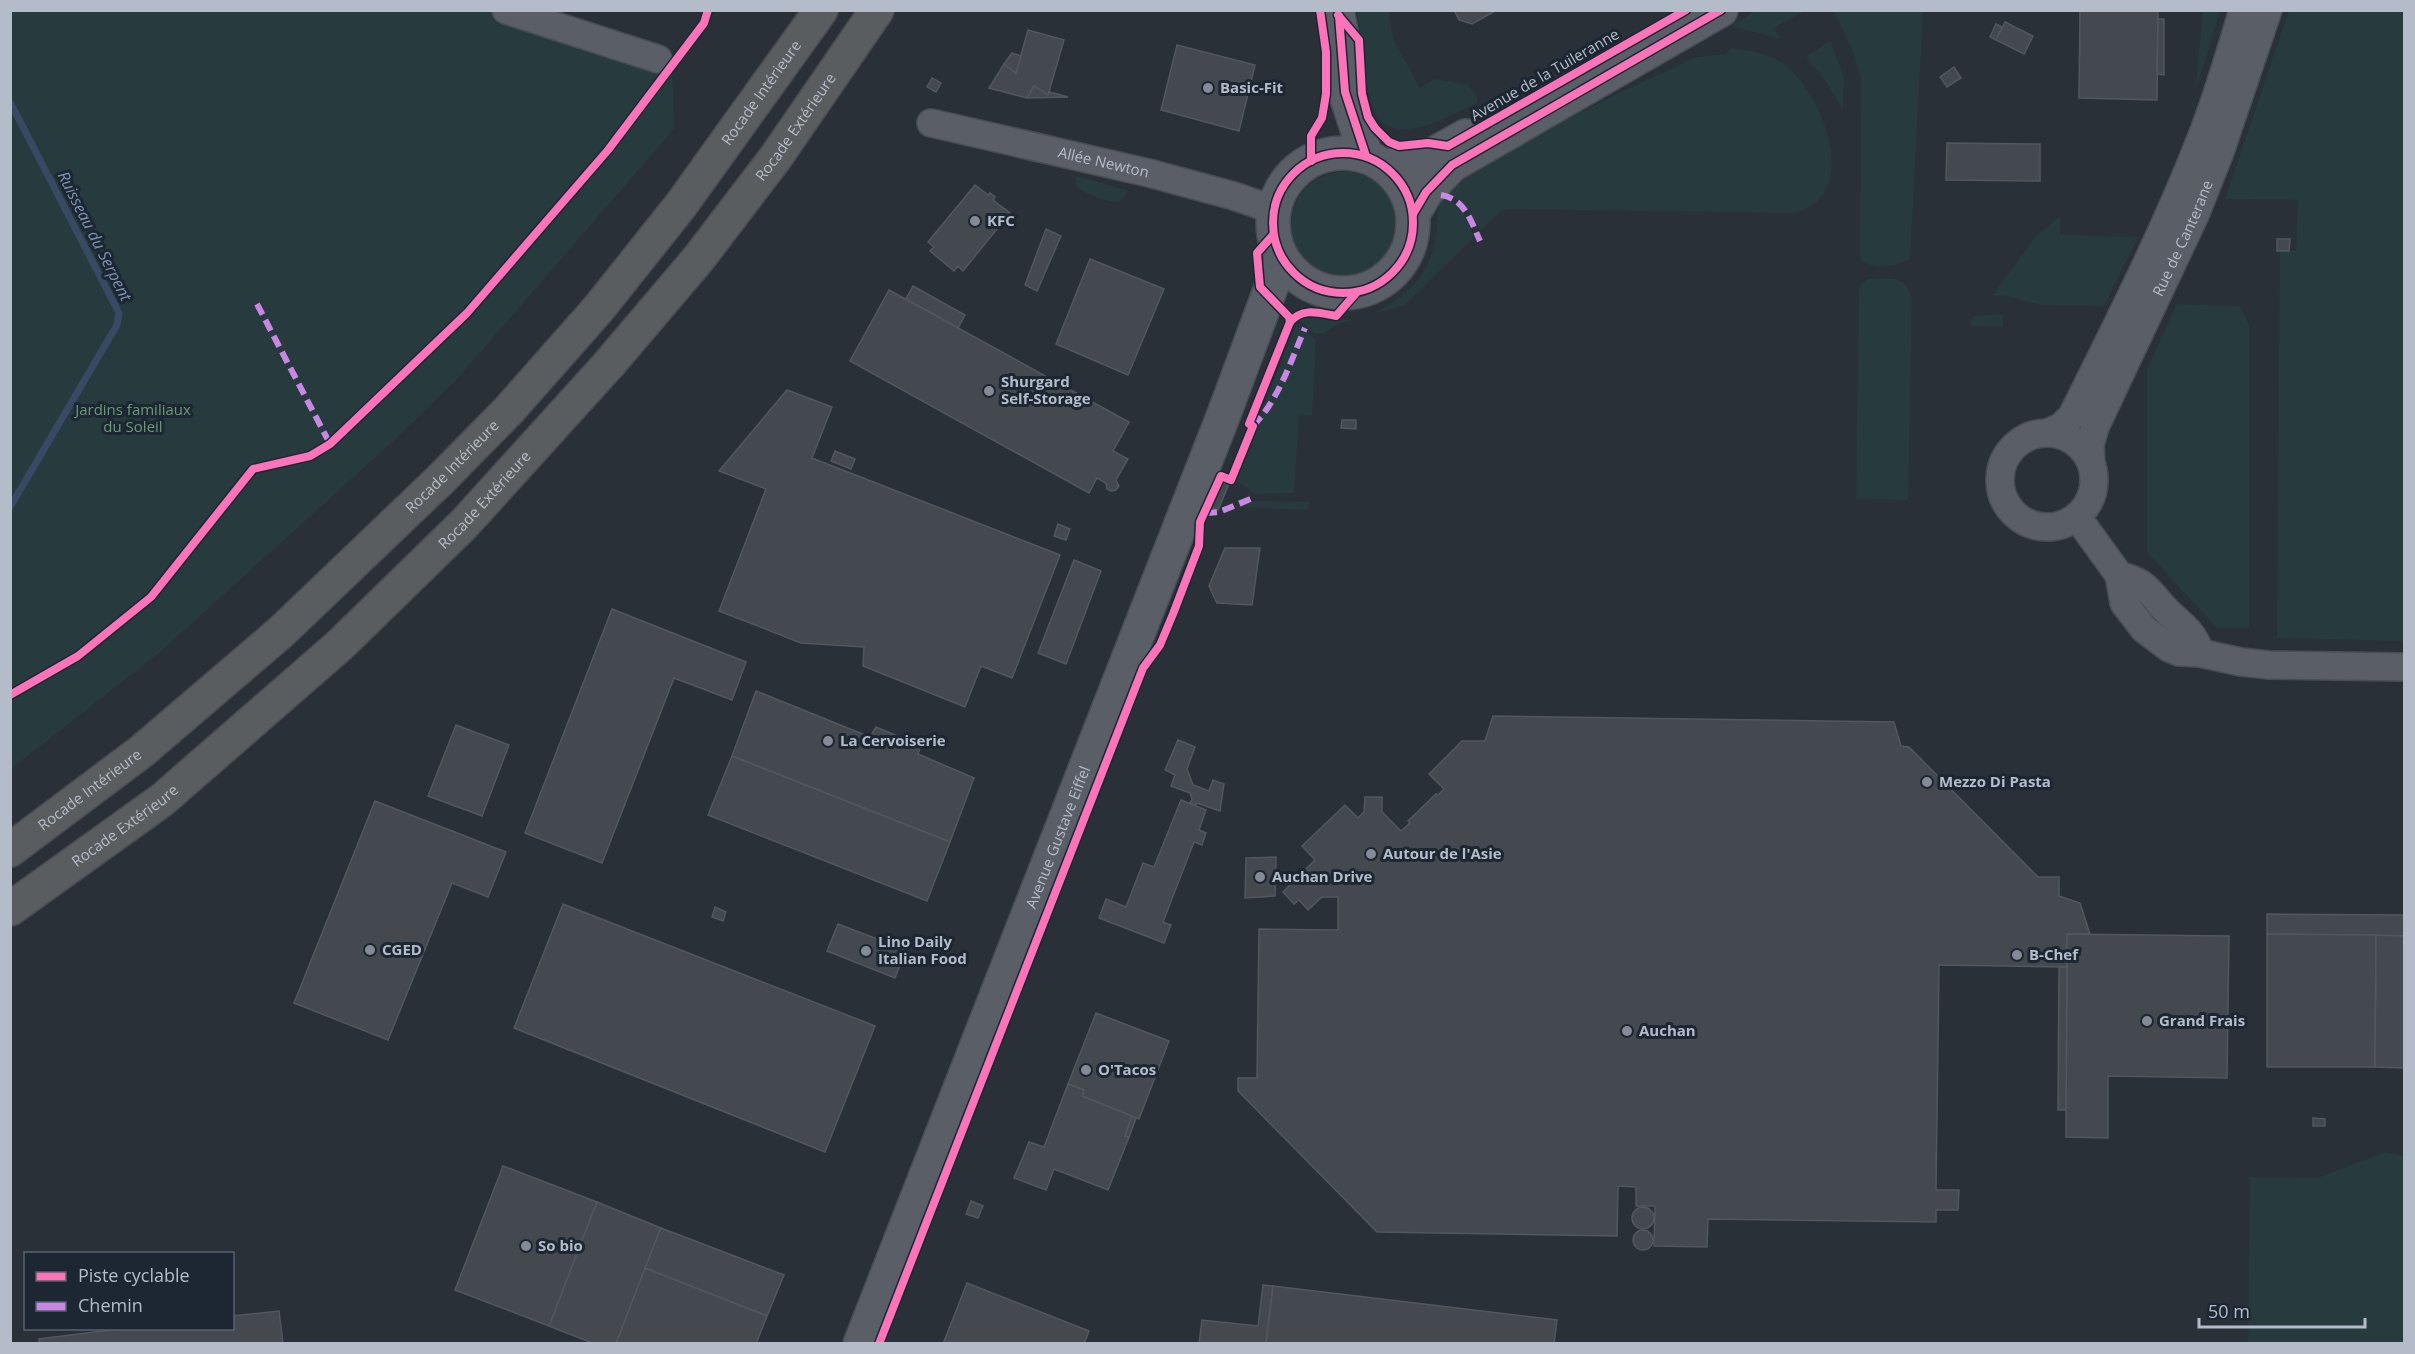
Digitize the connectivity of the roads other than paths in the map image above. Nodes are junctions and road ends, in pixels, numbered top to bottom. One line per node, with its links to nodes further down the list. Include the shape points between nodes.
1 (506, 10): 10 (street)
2 (821, 10): 25 (highway, Rocade Intérieure, via 681,205 599,308 501,418 281,632 142,751)
3 (877, 10): 26 (highway, Rocade Extérieure, via 776,157 699,258 464,524 341,644 162,800)
4 (1337, 10): 12 (street)
5 (1686, 10): 15 (street, Avenue de la Tuileranne, via 1422,160)
6 (1704, 10): 11 (street, via 1657,37)
7 (1721, 10): 11 (street, Avenue de la Tuileranne)
8 (2243, 10): 21 (street, Rue de Canterane, via 2200,141 2131,296 2072,416)
9 (2268, 10): 22 (street, Rue de Canterane, via 2195,215 2095,427)
10 (658, 59)
11 (1632, 60): 17 (street, Avenue de la Tuileranne, via 1452,165 1426,192)
12 (1346, 92): 14 (street); 15 (street)
13 (931, 123): 16 (street, Allée Newton, via 1149,173)
14 (1317, 158): 15 (street, via 1344,152); 16 (street, via 1297,170 1282,188)
15 (1375, 161): 17 (street, via 1398,179)
16 (1274, 210): 18 (street, via 1273,235)
17 (1413, 214): 19 (street, via 1406,255 1394,272 1377,285 1357,292)
18 (1282, 258): 19 (street, via 1297,276); 20 (street, Avenue Gustave Eiffel)
19 (1315, 288): 20 (street, Avenue Gustave Eiffel, via 1284,306)
20 (1256, 331): 27 (street, Avenue Gustave Eiffel)
21 (2050, 432): 22 (street, via 2075,441); 23 (street, via 2035,434 2011,450 2003,463 2002,492 2013,511 2032,524 2047,527)
22 (2091, 462): 23 (street, via 2093,492)
23 (2077, 517): 24 (street, via 2119,575 2144,585 2164,609 2189,629 2200,653 2269,665)
24 (2404, 667)
25 (10, 850)
26 (10, 909)
27 (860, 1344)

